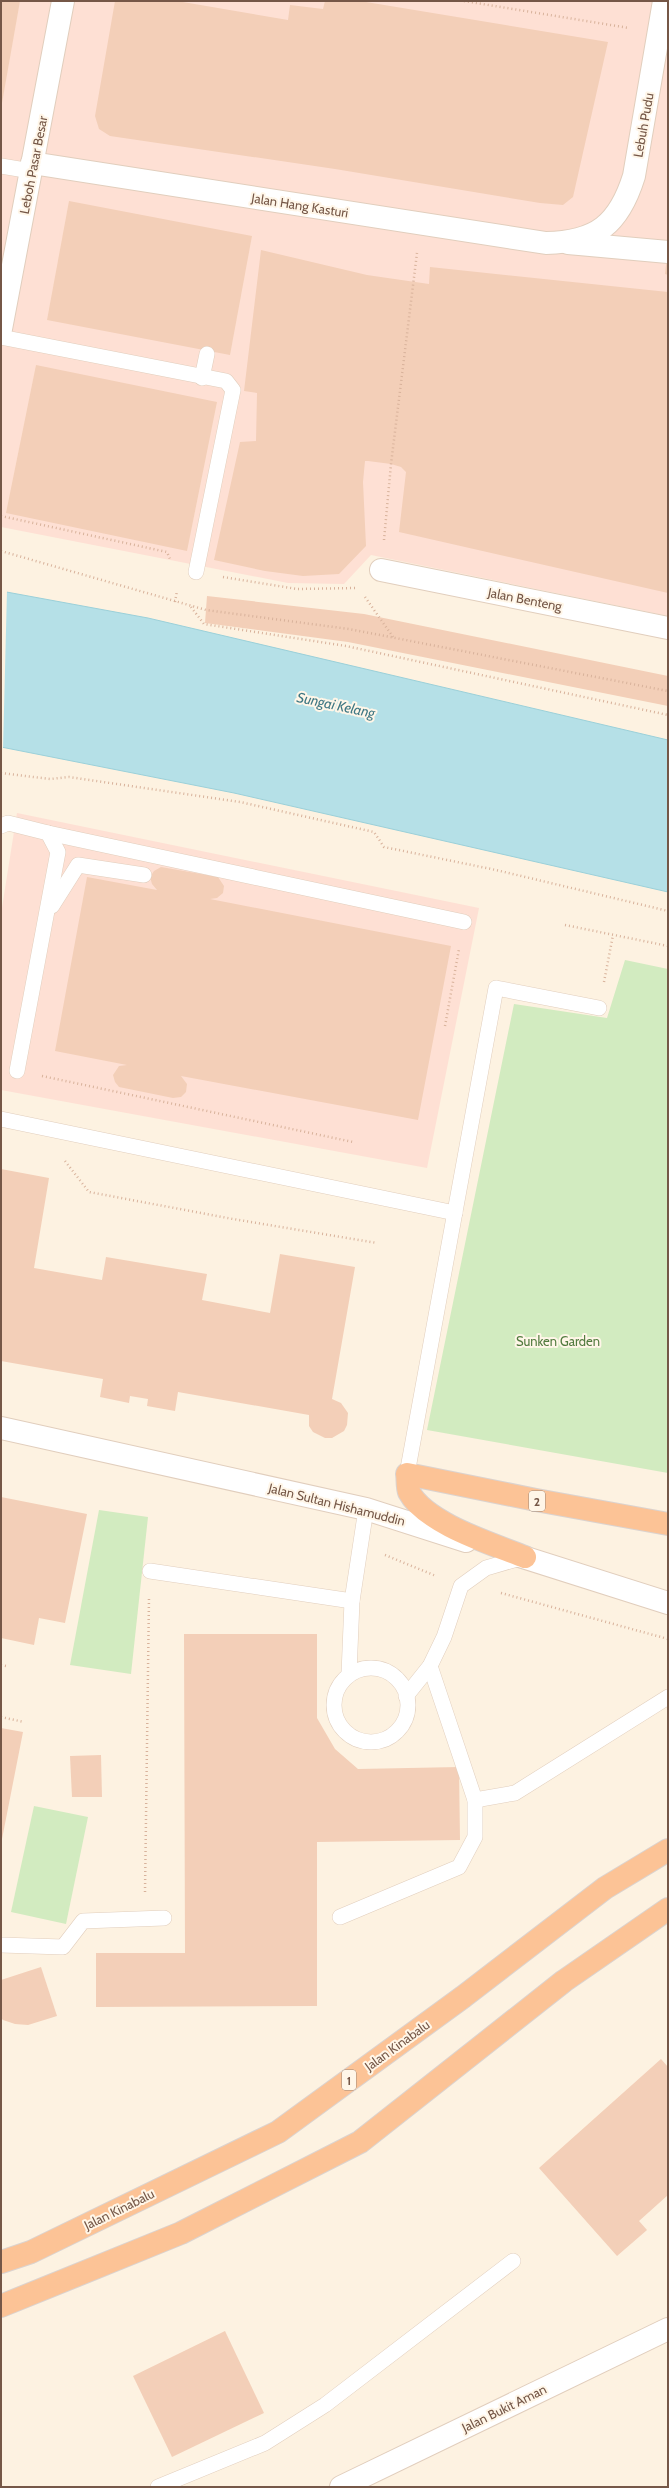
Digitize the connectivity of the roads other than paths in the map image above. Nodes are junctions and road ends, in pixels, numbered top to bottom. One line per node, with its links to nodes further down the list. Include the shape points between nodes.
1 (63, 1): 5 (street, Leboh Pasar Besar)
2 (664, 1): 3 (street, Lebuh Pudu)
3 (662, 38): 6 (street, Lebuh Pudu, via 628,195 617,216)
4 (1, 166): 5 (lane)
5 (32, 167): 7 (street, Jalan Hang Kasturi, via 546,244); 9 (street, Leboh Pasar Besar)
6 (593, 235): 7 (street, Jalan Hang Kasturi)
7 (568, 243): 8 (street, Jalan Hang Kasturi)
8 (668, 252)
9 (2, 317)
10 (1, 337): 12 (lane)
11 (207, 354): 12 (lane)
12 (202, 378): 14 (lane, via 226,381 233,390)
13 (381, 570): 15 (street, Jalan Benteng)
14 (196, 572)
15 (668, 628)
16 (1, 826): 17 (lane, via 8,823)
17 (48, 833): 19 (lane, via 58,852); 20 (lane)
18 (144, 875): 19 (lane, via 78,865)
19 (48, 912): 22 (lane)
20 (464, 922)
21 (599, 1008): 24 (lane, via 496,988)
22 (17, 1071)
23 (1, 1119): 24 (lane)
24 (455, 1213): 26 (lane)
25 (1, 1428): 27 (street, Jalan Sultan Hishamuddin)
26 (407, 1474): 28 (highway, 2); 29 (highway, via 408,1491 418,1504 438,1519)
27 (366, 1509): 29 (street, Jalan Sultan Hishamuddin); 31 (lane)
28 (668, 1524)
29 (525, 1557): 32 (street, Jalan Sultan Hishamuddin); 33 (lane, via 486,1568 461,1586 444,1637)
30 (150, 1571): 31 (lane)
31 (352, 1601): 34 (lane)
32 (668, 1603)
33 (430, 1666): 35 (lane); 37 (lane)
34 (349, 1674): 35 (lane, via 360,1669 384,1670 398,1681); 35 (lane, via 338,1688 334,1706 336,1718 352,1736 363,1741 387,1738 397,1730 404,1721)
35 (406, 1696)
36 (668, 1697): 37 (lane, via 515,1793)
37 (475, 1800): 40 (lane, via 475,1837 459,1866)
38 (668, 1850): 44 (highway, Jalan Kinabalu / 1, via 605,1888 463,1997 278,2132 31,2252)
39 (668, 1909): 45 (highway, via 564,1982 360,2142 181,2233)
40 (340, 1917)
41 (164, 1918): 42 (lane, via 83,1921 63,1947)
42 (1, 1945)
43 (513, 2261): 47 (lane, via 325,2405 265,2443)
44 (1, 2262)
45 (1, 2306)
46 (668, 2329): 48 (street, Jalan Bukit Aman)
47 (158, 2487)
48 (341, 2487)

